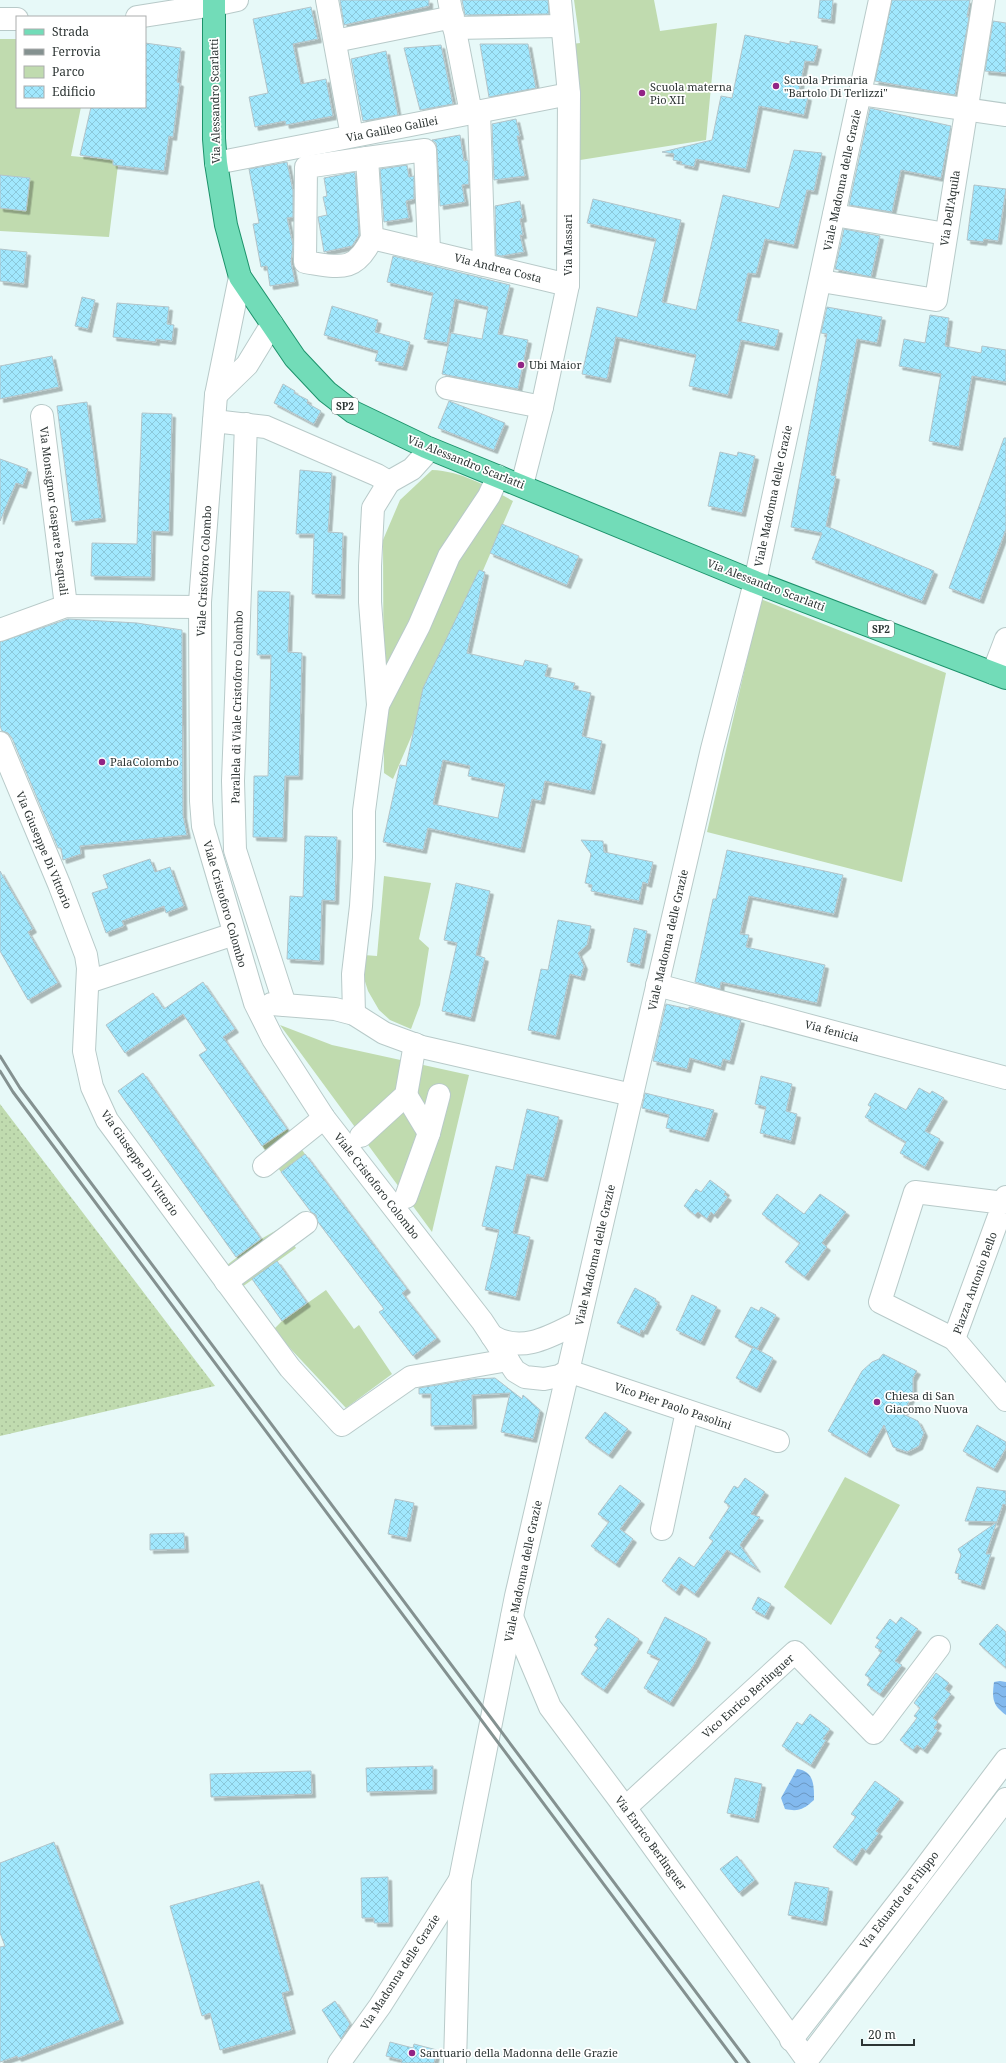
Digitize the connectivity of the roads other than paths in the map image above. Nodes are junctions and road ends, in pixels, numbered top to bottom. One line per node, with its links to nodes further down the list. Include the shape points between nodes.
1 (237, 0): 6 (street)
2 (327, 0): 12 (street)
3 (560, 0): 11 (street, Via Massari)
4 (880, 0): 14 (street, Viale Madonna delle Grazie)
5 (984, 0): 15 (street, Via Dell'Aquila)
6 (214, 3): 8 (street); 22 (main road, Via Alessandro Scarlatti / SP2)
7 (452, 15): 11 (street); 12 (street); 16 (street)
8 (142, 16)
9 (0, 19): 10 (street)
10 (16, 20)
11 (562, 26): 13 (street, Via Massari)
12 (335, 41): 19 (street)
13 (569, 94): 16 (street, Via Galileo Galilei); 30 (street, Via Massari)
14 (861, 94): 15 (street); 23 (street, Viale Madonna delle Grazie)
15 (967, 109): 17 (street); 24 (street, Via Dell'Aquila)
16 (475, 112): 18 (street, Via Galileo Galilei); 27 (street)
17 (1006, 116)
18 (429, 121): 19 (street, Via Galileo Galilei); 20 (street)
19 (352, 136): 22 (street, Via Galileo Galilei)
20 (425, 150): 21 (street); 26 (street)
21 (368, 158): 25 (street); 25 (street, via 306,167 305,262 341,268 366,252)
22 (216, 163): 28 (main road, Via Alessandro Scarlatti / SP2, via 226,225)
23 (834, 215): 24 (street); 29 (street, Viale Madonna delle Grazie)
24 (946, 234): 29 (street, Via Dell'Aquila, via 936,300)
25 (372, 238): 26 (street, Via Andrea Costa)
26 (429, 251): 27 (street, Via Andrea Costa)
27 (484, 265): 30 (street, Via Andrea Costa)
28 (240, 277): 31 (main road, Via Alessandro Scarlatti / SP2); 33 (street, Viale Cristoforo Colombo)
29 (821, 281): 42 (street, Viale Madonna delle Grazie)
30 (568, 285): 34 (street, Via Massari)
31 (272, 324): 33 (street, via 247,364); 38 (main road, Via Alessandro Scarlatti / SP2, via 295,358 332,396 353,412)
32 (446, 388): 34 (street)
33 (216, 395): 36 (street, Viale Cristoforo Colombo)
34 (542, 407): 41 (street, Via Massari)
35 (42, 416): 43 (street, Via Monsignor Gaspare Pasquali)
36 (214, 421): 37 (street); 44 (street, Viale Cristoforo Colombo)
37 (246, 424): 40 (street, via 266,427); 54 (street, Parallela di Viale Cristoforo Colombo, via 233,781 234,850)
38 (430, 449): 39 (main road, Via Alessandro Scarlatti / SP2); 40 (street, via 412,468)
39 (498, 476): 41 (main road, Via Alessandro Scarlatti / SP2); 48 (street, via 489,496 449,556 419,626)
40 (389, 482): 48 (street, via 373,508 370,566 370,602)
41 (522, 485): 42 (main road, Via Alessandro Scarlatti / SP2)
42 (755, 582): 47 (main road, Via Alessandro Scarlatti / SP2); 52 (street, Viale Madonna delle Grazie, via 712,749)
43 (66, 606): 44 (street); 45 (street)
44 (200, 607): 50 (street, Viale Cristoforo Colombo, via 203,826)
45 (0, 630)
46 (1006, 639): 47 (street)
47 (1000, 676)
48 (378, 705): 55 (street, via 364,812 361,906 353,974)
49 (0, 743): 51 (street, Via Giuseppe Di Vittorio, via 80,936 86,954)
50 (234, 934): 51 (street); 53 (street, Viale Cristoforo Colombo)
51 (88, 982): 68 (street, Via Giuseppe Di Vittorio, via 84,1051 92,1087 100,1106 107,1120)
52 (657, 985): 57 (street, Via fenicia); 60 (street, Viale Madonna delle Grazie)
53 (255, 1003): 54 (street); 61 (street, Viale Cristoforo Colombo, via 273,1039)
54 (286, 1005): 55 (street, via 335,1009)
55 (354, 1014): 56 (street, via 384,1033)
56 (415, 1044): 58 (street); 60 (street)
57 (1006, 1078)
58 (406, 1094): 62 (street); 63 (street)
59 (439, 1095): 62 (street)
60 (632, 1095): 69 (street, Viale Madonna delle Grazie)
61 (324, 1118): 64 (street); 70 (street, Viale Cristoforo Colombo)
62 (429, 1133): 65 (street)
63 (361, 1136)
64 (264, 1166)
65 (406, 1197)
66 (1005, 1200): 71 (street, Piazza Antonio Bello); 71 (street, Piazza Antonio Bello, via 914,1192 880,1302)
67 (306, 1223): 68 (street)
68 (226, 1282): 73 (street, Via Giuseppe Di Vittorio, via 290,1368 342,1425 411,1377)
69 (579, 1322): 72 (street); 74 (street, Viale Madonna delle Grazie)
70 (492, 1336): 72 (street, via 502,1342 516,1345); 73 (street, Viale Cristoforo Colombo)
71 (954, 1339): 76 (street)
72 (534, 1342): 74 (street, via 555,1346 564,1355)
73 (508, 1360): 75 (street, Viale Cristoforo Colombo, via 515,1371)
74 (569, 1368): 75 (street, via 559,1376 544,1379); 77 (street, Vico Pier Paolo Pasolini); 78 (street, Viale Madonna delle Grazie)
75 (525, 1377): 78 (street, Viale Cristoforo Colombo, via 544,1394)
76 (1006, 1400)
77 (687, 1411): 79 (street, Vico Pier Paolo Pasolini); 80 (street)
78 (558, 1415): 81 (street, Viale Madonna delle Grazie)
79 (778, 1442)
80 (662, 1529)
81 (512, 1617): 85 (street, Via Enrico Berlinguer, via 550,1707); 86 (street, Viale Madonna delle Grazie)
82 (939, 1647): 85 (street, Vico Enrico Berlinguer, via 874,1733 795,1652)
83 (1006, 1760): 87 (street, Via Eduardo de Filippo)
84 (1006, 1799): 88 (street, Via Eduardo de Filippo)
85 (625, 1808): 87 (street, Via Enrico Berlinguer)
86 (460, 1880): 89 (street, Via Madonna delle Grazie, via 380,2006); 90 (street)
87 (792, 2040): 88 (street, Via Enrico Berlinguer)
88 (807, 2060)
89 (339, 2063)
90 (455, 2063)

